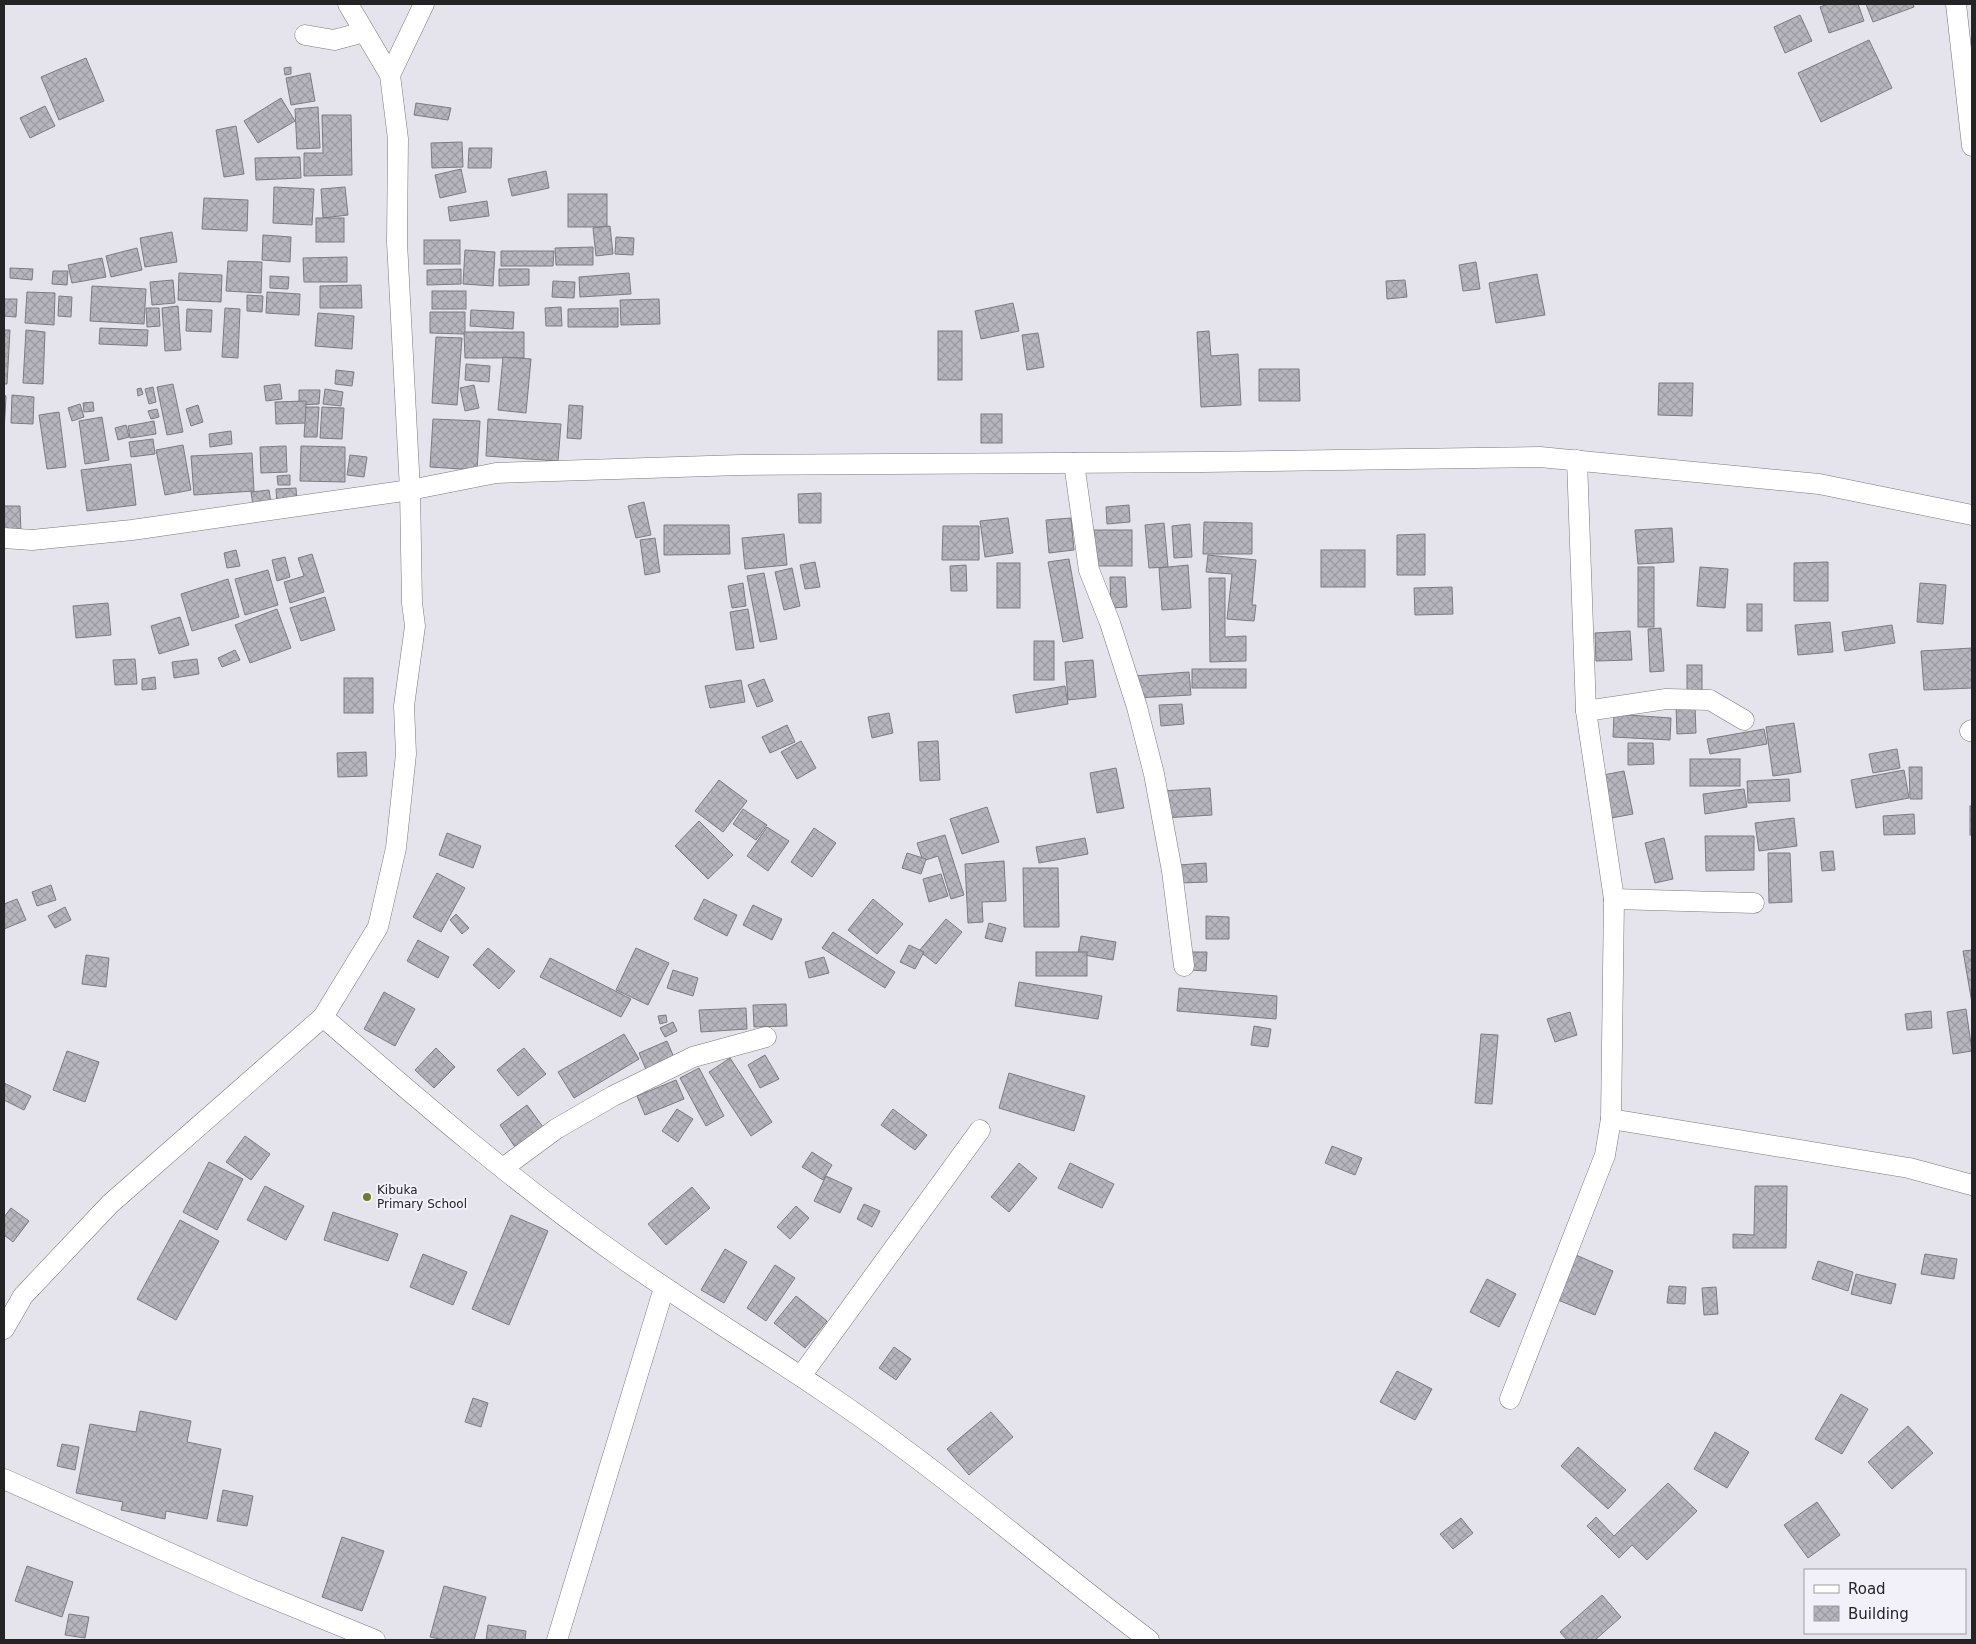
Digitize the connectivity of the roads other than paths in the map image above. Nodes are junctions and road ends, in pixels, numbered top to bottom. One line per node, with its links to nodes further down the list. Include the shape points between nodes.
1 (348, 4): 4 (street)
2 (424, 4): 6 (street)
3 (1956, 4): 7 (street)
4 (364, 32): 5 (street, via 334,40); 6 (street)
5 (305, 35)
6 (390, 74): 10 (street, via 398,139 397,242)
7 (1972, 146)
8 (1576, 460): 9 (street, via 1540,457); 11 (street, via 1819,484); 13 (street)
9 (1074, 463): 10 (street, via 740,465 496,473); 17 (street, via 1089,570 1137,707 1154,774 1172,871)
10 (410, 490): 12 (street, via 132,530 32,540); 18 (street, via 415,626 404,706 406,754 396,848 378,927)
11 (1972, 515)
12 (4, 538)
13 (1586, 711): 14 (street, via 1666,699 1710,700); 15 (street)
14 (1744, 720)
15 (1614, 900): 16 (street); 20 (street)
16 (1754, 903)
17 (1184, 966)
18 (323, 1017): 22 (street); 25 (street, via 110,1204 23,1296)
19 (766, 1037): 22 (street, via 693,1057 613,1096 556,1129)
20 (1610, 1118): 23 (street, via 1908,1168); 27 (street, via 1605,1155)
21 (980, 1130): 26 (street)
22 (503, 1168): 24 (street)
23 (1972, 1185)
24 (664, 1288): 26 (street); 30 (street)
25 (4, 1328)
26 (801, 1376): 31 (street, via 903,1447)
27 (1510, 1399)
28 (4, 1479): 29 (street, via 250,1589)
29 (375, 1640)
30 (557, 1640)
31 (1149, 1640)

